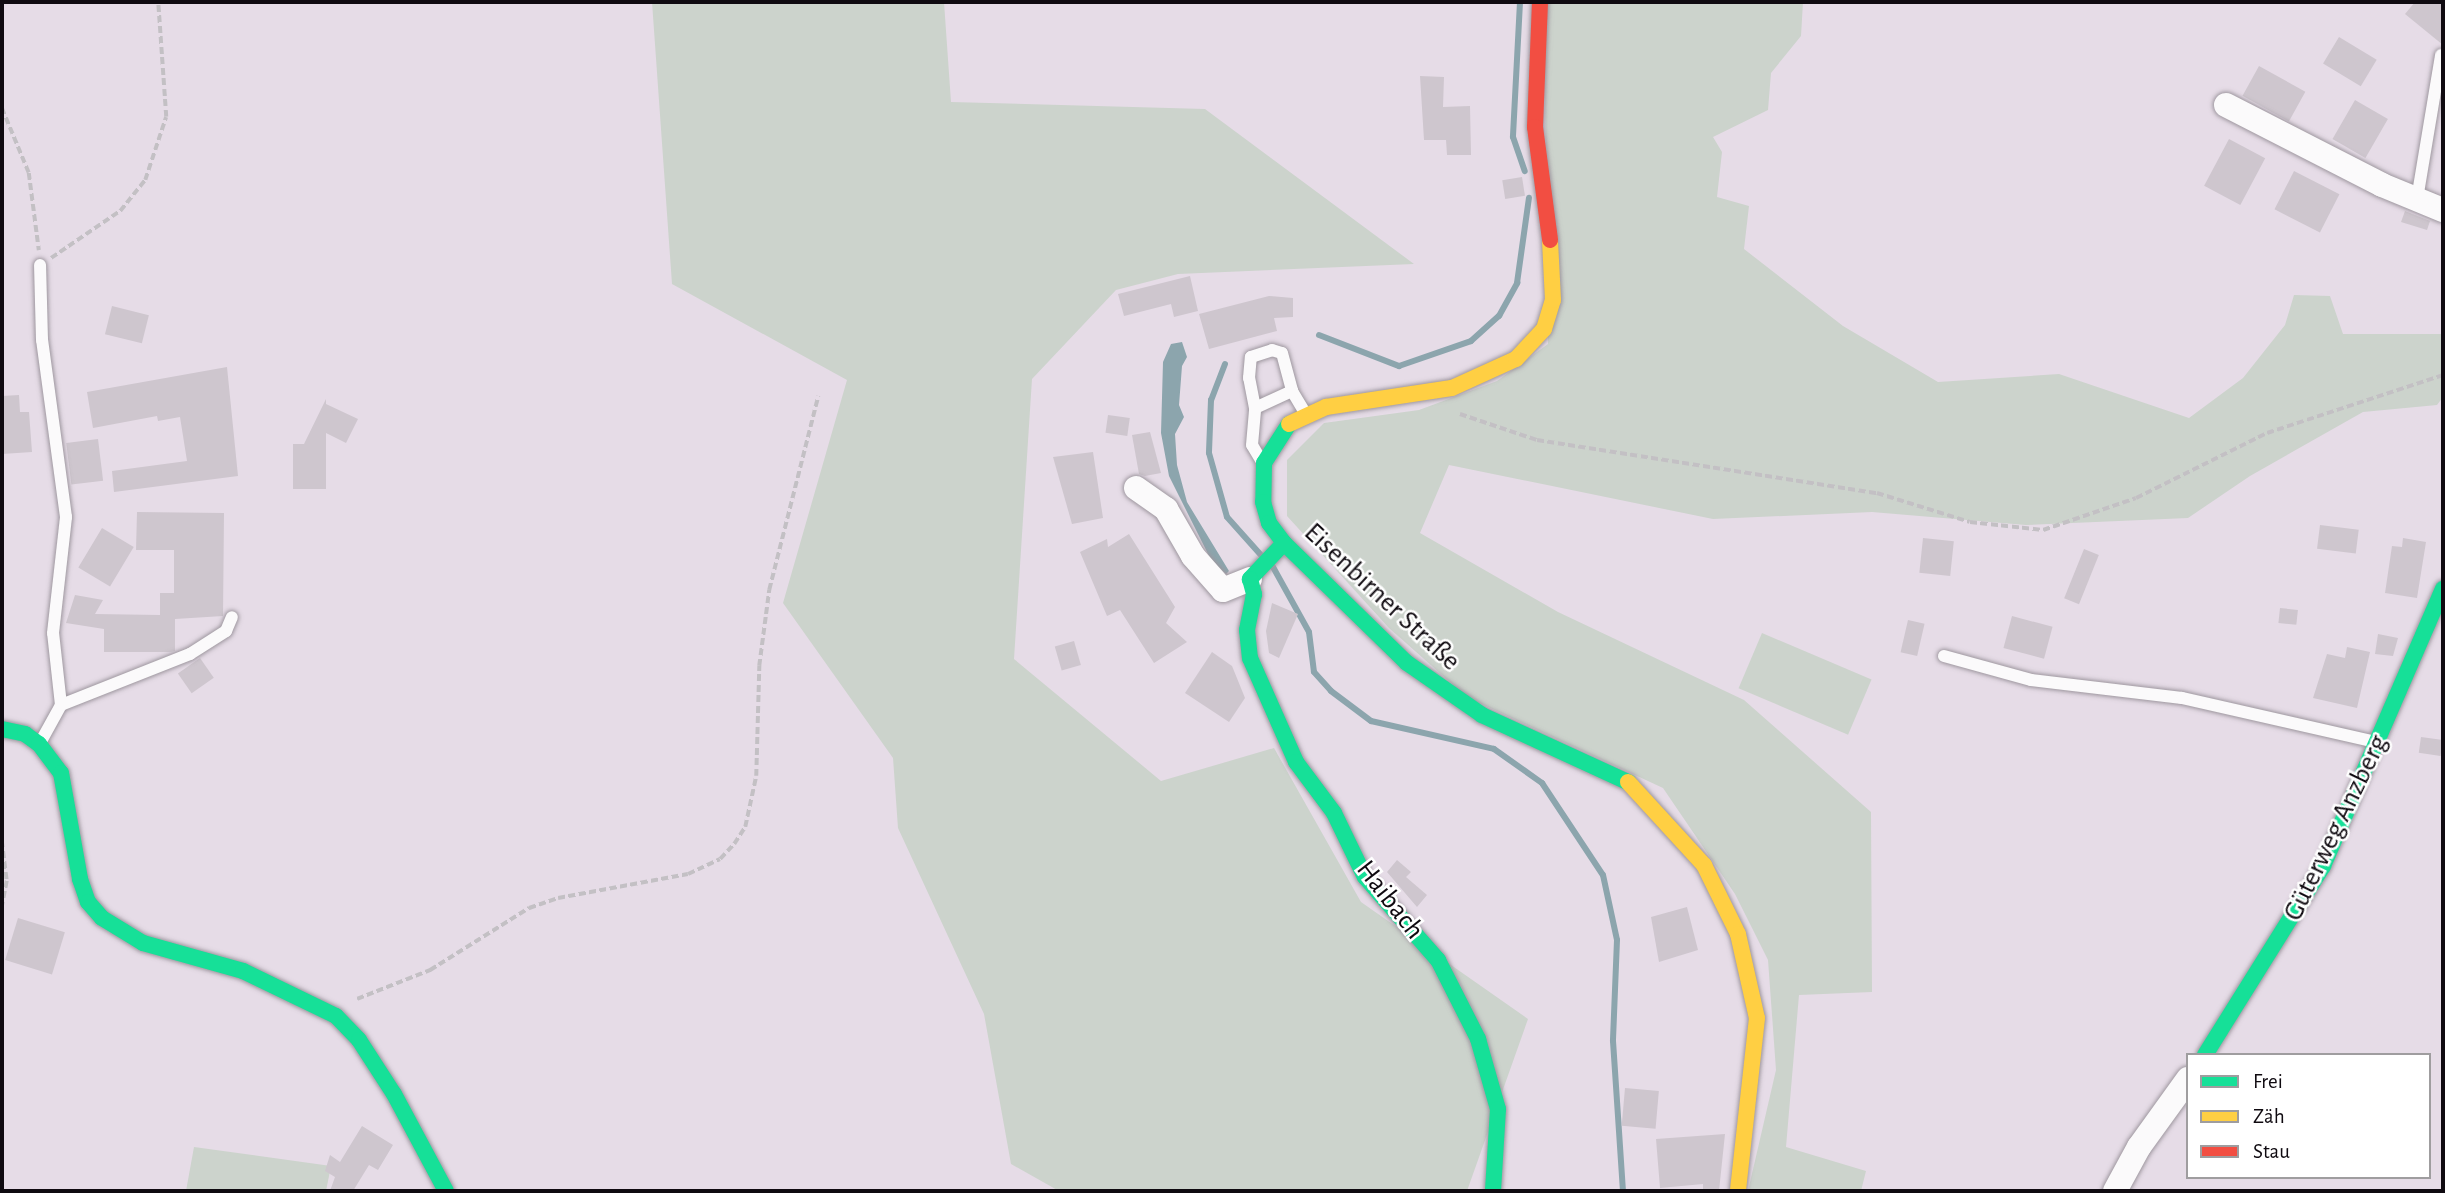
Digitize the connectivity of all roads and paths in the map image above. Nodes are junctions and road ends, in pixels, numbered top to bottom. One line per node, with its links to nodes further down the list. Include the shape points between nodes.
1 (158, 2): 8 (path, via 166,117 145,180 120,211)
2 (1540, 2): 14 (street, Eisenbirner Straße, via 1535,127 1554,272 1553,300 1544,328 1516,359 1452,388)
3 (2441, 55): 6 (lane)
4 (2226, 105): 6 (street)
5 (2, 108): 8 (path, via 29,173)
6 (2417, 199): 7 (street)
7 (2443, 210)
8 (40, 265): 22 (lane, via 42,340 66,517 53,633)
9 (2443, 374): 13 (path, via 2267,433 2136,498 2043,530 1970,522 1877,493 1537,440)
10 (1292, 391): 12 (lane); 12 (lane, via 1282,353 1257,353 1248,363); 14 (lane)
11 (818, 396): 28 (path, via 769,590 759,666 757,776 749,815 734,844 720,859 688,874 558,898 529,908 430,970 357,999)
12 (1255, 408): 15 (lane, via 1252,446)
13 (1453, 412)
14 (1306, 414): 15 (street, Eisenbirner Straße, via 1281,431)
15 (1264, 463): 17 (street, Eisenbirner Straße, via 1263,502 1269,523)
16 (1136, 488): 18 (street, via 1166,509 1193,556 1223,590)
17 (1284, 543): 18 (street); 33 (street, Eisenbirner Straße, via 1407,663 1449,696 1638,788 1704,865 1738,934 1757,1018)
18 (1253, 575): 32 (street, Haibach, via 1248,644 1281,734 1334,813 1365,877 1438,960 1478,1039 1498,1109 1499,1158)
19 (2443, 589): 24 (street, Güterweg Anzberg)
20 (232, 617): 22 (lane, via 226,631 190,654)
21 (1944, 656): 24 (lane, via 2031,680 2182,698)
22 (61, 705): 25 (lane)
23 (2, 729): 25 (street, via 24,734)
24 (2380, 743): 29 (street, Güterweg Anzberg, via 2304,900)
25 (39, 744): 28 (street, via 61,774 80,879 88,902 102,918 144,943 243,971)
26 (2, 841): 27 (path, via 7,881)
27 (2, 907)
28 (336, 1016): 31 (street, via 359,1040 394,1094)
29 (2206, 1053)
30 (2186, 1082): 34 (street, via 2139,1147)
31 (446, 1191)
32 (1493, 1191)
33 (1738, 1191)
34 (2115, 1191)

